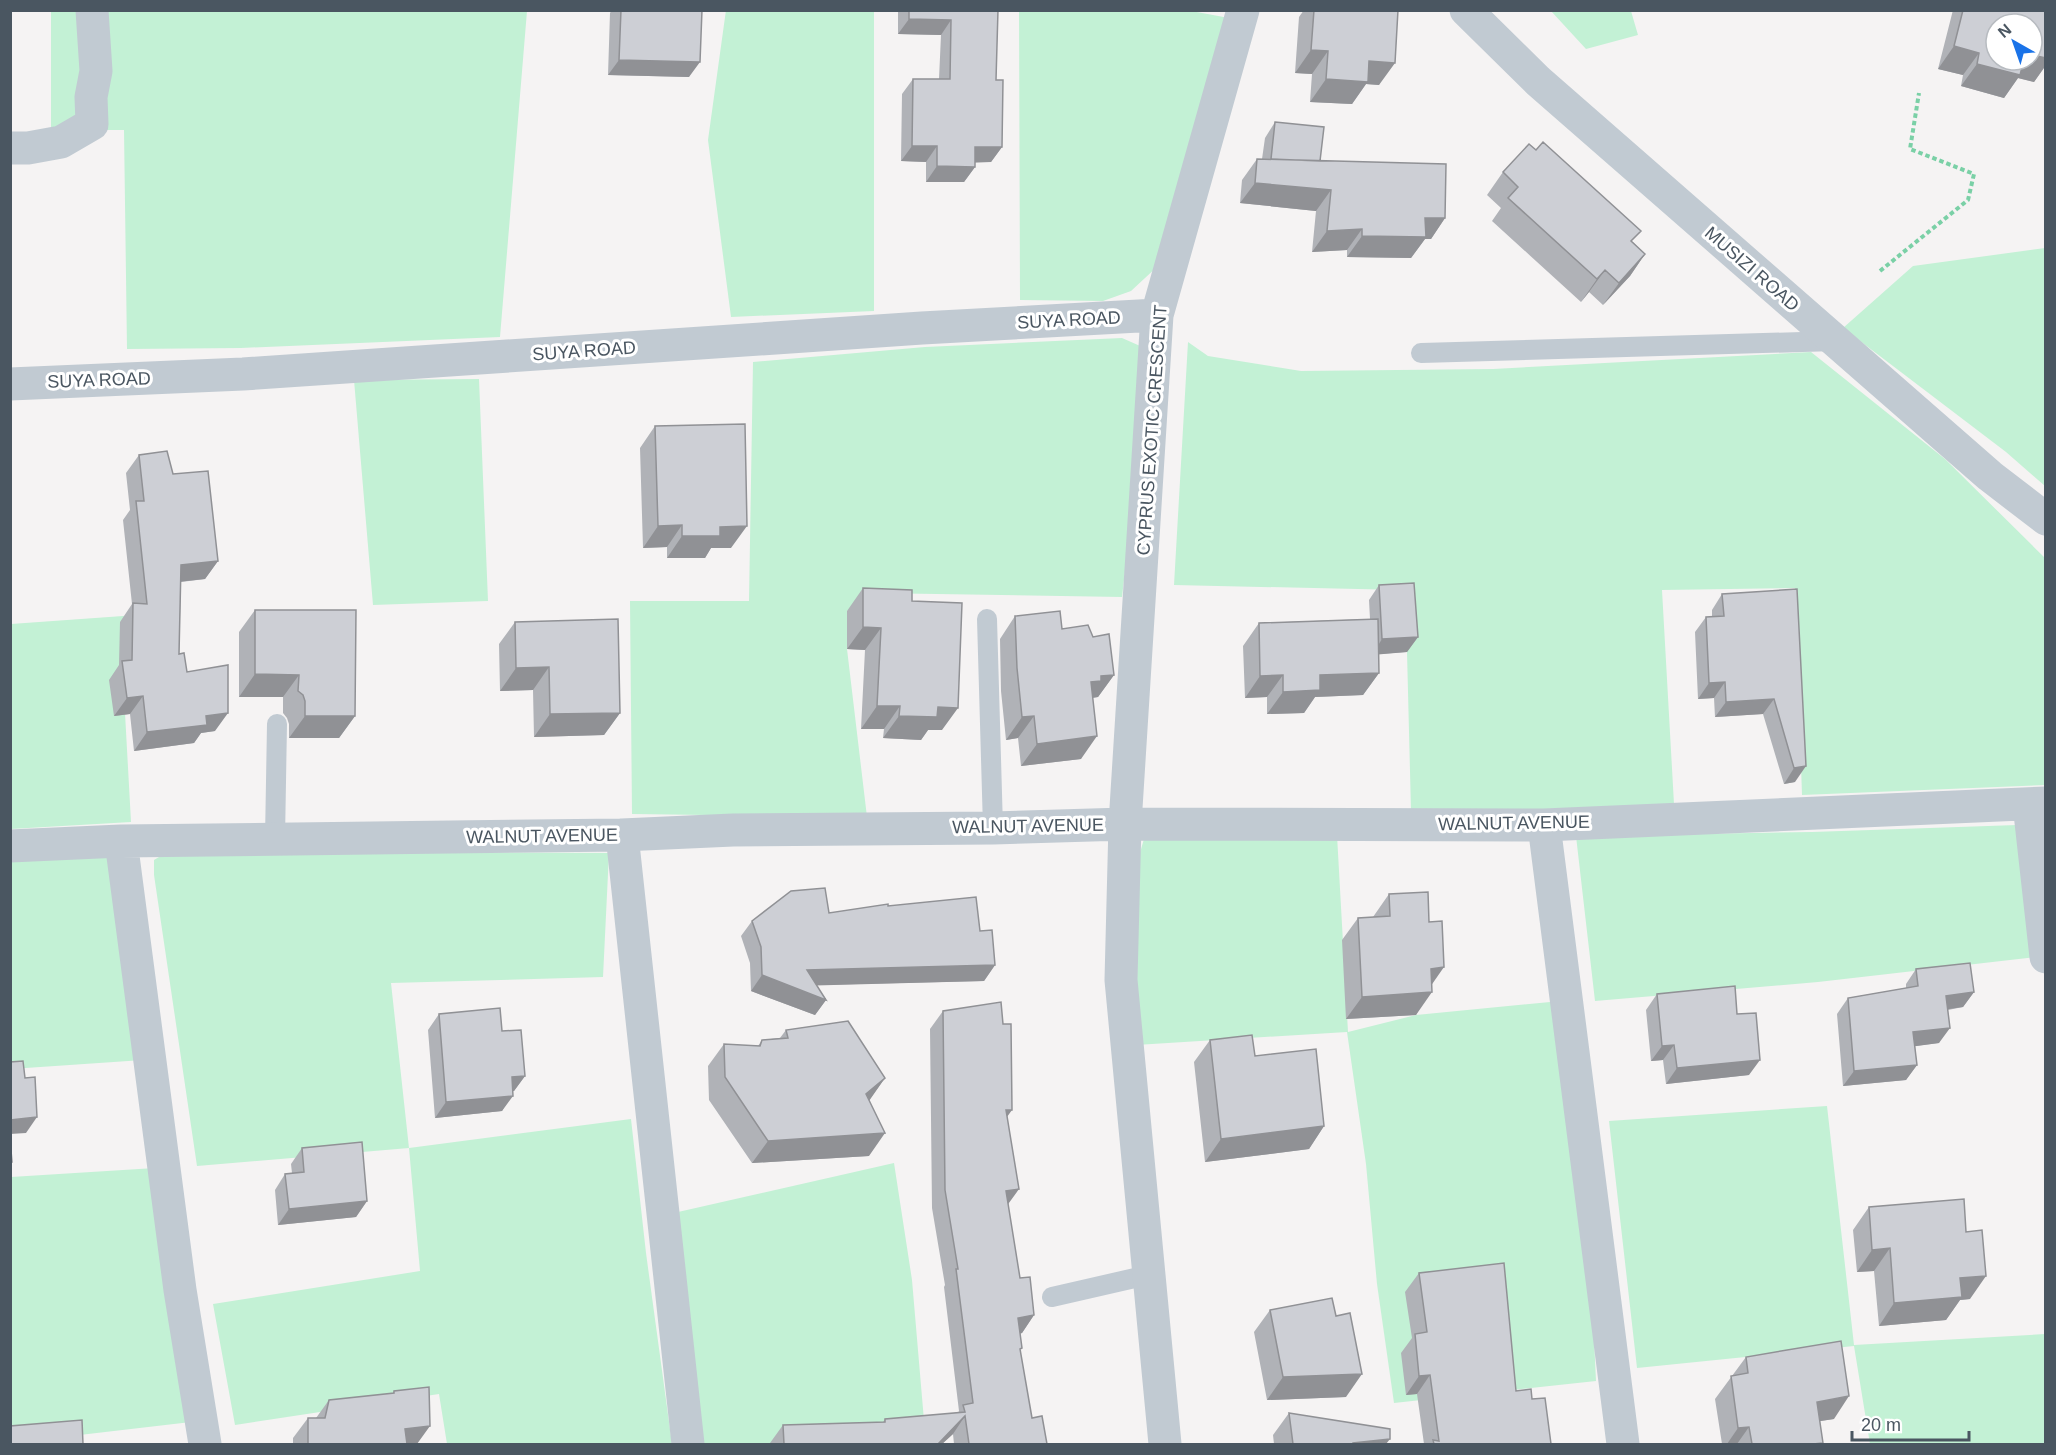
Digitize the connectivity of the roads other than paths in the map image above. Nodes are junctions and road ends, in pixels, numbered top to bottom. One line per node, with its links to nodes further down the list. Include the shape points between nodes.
1 (92, 10): 4 (street, via 96,70 92,124 61,142)
2 (1244, 10): 5 (street, CYPRUS EXOTIC CRESCENT)
3 (1466, 10): 6 (street, MUSIZI ROAD, via 1538,81)
4 (10, 148)
5 (1157, 315): 8 (street, SUYA ROAD, via 243,374); 13 (street, CYPRUS EXOTIC CRESCENT)
6 (1835, 341): 7 (lane); 9 (street, MUSIZI ROAD, via 1990,476)
7 (1421, 353)
8 (10, 384)
9 (2046, 519)
10 (987, 620): 15 (lane)
11 (277, 724): 17 (lane)
12 (2037, 804): 14 (street, WALNUT AVENUE); 20 (street)
13 (1125, 824): 14 (street, WALNUT AVENUE); 15 (street, WALNUT AVENUE); 21 (street, CYPRUS EXOTIC CRESCENT, via 1121,980)
14 (1544, 825): 26 (street)
15 (993, 828): 16 (street, WALNUT AVENUE)
16 (622, 834): 17 (street, WALNUT AVENUE); 24 (street)
17 (275, 840): 18 (street, WALNUT AVENUE)
18 (121, 841): 19 (street, WALNUT AVENUE); 23 (street, via 180,1290)
19 (10, 846)
20 (2046, 957)
21 (1148, 1275): 22 (lane); 25 (street, CYPRUS EXOTIC CRESCENT)
22 (1053, 1297)
23 (205, 1444)
24 (688, 1444)
25 (1165, 1444)
26 (1623, 1444)

